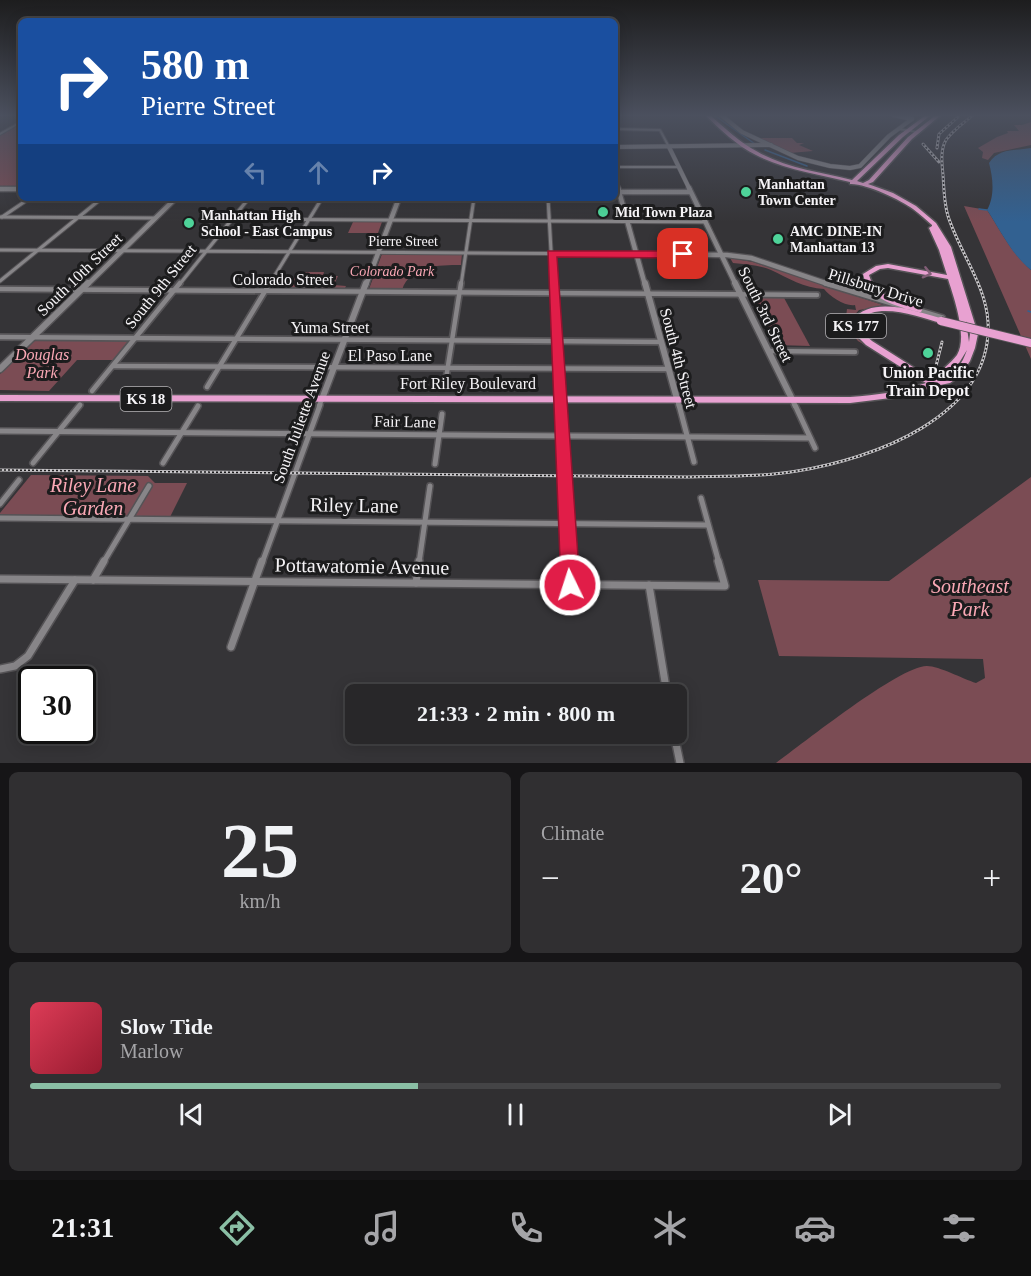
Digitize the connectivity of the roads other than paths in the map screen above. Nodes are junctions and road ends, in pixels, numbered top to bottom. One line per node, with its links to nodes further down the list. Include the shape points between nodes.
1 (671, 151): 9 (street, South 3rd Street)
2 (748, 151): 13 (highway, via 780,165)
3 (751, 151): 11 (highway)
4 (785, 151): 5 (street, via 812,162 855,168)
5 (876, 151)
6 (886, 151): 10 (highway)
7 (900, 151): 12 (highway)
8 (618, 167): 9 (street)
9 (678, 167): 18 (street, South 3rd Street)
10 (867, 169): 11 (highway, via 847,175); 13 (highway)
11 (813, 171): 13 (highway)
12 (871, 181): 13 (highway); 16 (highway)
13 (857, 184): 16 (highway, Fort Riley Boulevard); 49 (highway, Fort Riley Boulevard, via 896,201 926,222 939,240)
14 (0, 189): 15 (street)
15 (18, 189)
16 (880, 190): 49 (highway, Fort Riley Boulevard, via 933,223 946,240)
17 (618, 192): 18 (street)
18 (690, 192): 37 (street, South 3rd Street)
19 (618, 195): 36 (street, South 4th Street)
20 (26, 201): 28 (street)
21 (98, 201): 29 (street)
22 (173, 201): 30 (street, South 10th Street)
23 (247, 201): 31 (street, South 9th Street)
24 (320, 201): 32 (street)
25 (398, 201): 33 (street, South Juliette Avenue)
26 (474, 201): 34 (street)
27 (548, 201): 35 (street)
28 (1, 218): 29 (street)
29 (78, 218): 30 (street); 39 (street)
30 (155, 218): 40 (street, South 10th Street)
31 (232, 219): 32 (street); 41 (street, South 9th Street)
32 (309, 219): 33 (street); 42 (street)
33 (390, 220): 34 (street); 43 (street, South Juliette Avenue)
34 (471, 220): 35 (street); 44 (street)
35 (549, 220): 36 (street); 45 (street)
36 (627, 221): 37 (street); 46 (street, South 4th Street)
37 (706, 222): 47 (street, South 3rd Street)
38 (0, 250): 39 (street, Pierre Street)
39 (37, 250): 40 (street, Pierre Street); 50 (street)
40 (122, 251): 41 (street, Pierre Street); 52 (street, South 10th Street)
41 (206, 251): 42 (street, Pierre Street); 53 (street, South 9th Street)
42 (290, 252): 43 (street, Pierre Street); 54 (street)
43 (378, 253): 44 (street, Pierre Street); 55 (street, South Juliette Avenue)
44 (465, 253): 45 (street, Pierre Street); 56 (street)
45 (551, 254): 46 (street, Pierre Street); 57 (street)
46 (636, 254): 47 (street, Pierre Street); 58 (street, South 4th Street)
47 (722, 255): 48 (street, Pierre Street, via 751,258); 59 (street, South 3rd Street)
48 (804, 276): 61 (street, Pillsbury Drive)
49 (955, 279): 61 (highway, KS 177, one-way to 49, via 877,292 869,285 866,274 888,266); 80 (highway, Fort Riley Boulevard, via 974,334 972,347 960,371 947,381)
50 (0, 281)
51 (0, 289): 52 (street, Colorado Street)
52 (82, 289): 53 (street, Colorado Street); 63 (street, South 10th Street)
53 (174, 290): 54 (street, Colorado Street); 64 (street, South 9th Street)
54 (266, 290): 55 (street, Colorado Street); 65 (street)
55 (363, 291): 56 (street, Colorado Street); 66 (street, South Juliette Avenue)
56 (459, 292): 57 (street, Colorado Street); 67 (street)
57 (553, 293): 58 (street, Colorado Street); 68 (street)
58 (648, 294): 59 (street, Colorado Street); 70 (street, South 4th Street)
59 (741, 294): 60 (street, Colorado Street); 71 (street, South 3rd Street)
60 (817, 295)
61 (941, 320): 69 (highway, Pillsbury Drive / KS 177, bridge); 80 (highway, KS 177, via 883,309 869,310 856,320 860,334 869,343)
62 (0, 337): 63 (street, Yuma Street)
63 (33, 337): 64 (street, Yuma Street); 73 (street, South 10th Street)
64 (135, 338): 65 (street, Yuma Street); 74 (street, South 9th Street)
65 (237, 339): 66 (street, Yuma Street); 75 (street)
66 (345, 339): 67 (street, Yuma Street); 76 (street, South Juliette Avenue)
67 (452, 340): 68 (street, Yuma Street); 77 (street)
68 (555, 341): 70 (street, Yuma Street); 78 (street)
69 (1031, 341)
70 (661, 342): 79 (street, South 4th Street)
71 (769, 351): 72 (street); 88 (street, South 3rd Street)
72 (855, 351)
73 (2, 366)
74 (113, 366): 75 (street, El Paso Lane); 83 (street, South 9th Street)
75 (220, 366): 76 (street, El Paso Lane); 82 (street)
76 (334, 367): 77 (street, El Paso Lane); 86 (street, South Juliette Avenue)
77 (448, 367): 78 (street, El Paso Lane); 81 (street)
78 (557, 368): 79 (street, El Paso Lane); 85 (street)
79 (668, 369): 87 (street, South 4th Street)
80 (933, 383): 88 (highway, Fort Riley Boulevard / KS 18, via 907,394 882,398)
81 (445, 385)
82 (207, 387)
83 (92, 391)
84 (0, 398): 86 (highway, Fort Riley Boulevard / KS 18)
85 (559, 398): 86 (highway, Fort Riley Boulevard / KS 18); 87 (highway, Fort Riley Boulevard / KS 18); 97 (street)
86 (322, 399): 95 (street, South Juliette Avenue)
87 (677, 399): 88 (highway, Fort Riley Boulevard / KS 18); 98 (street, South 4th Street)
88 (792, 399): 99 (street, South 3rd Street)
89 (80, 405): 93 (street)
90 (198, 406): 94 (street)
91 (442, 414): 96 (street)
92 (0, 431): 93 (street, Fair Lane)
93 (59, 431): 94 (street, Fair Lane); 102 (street)
94 (182, 432): 95 (street, Fair Lane); 103 (street)
95 (310, 434): 96 (street, Fair Lane); 112 (street, South Juliette Avenue)
96 (439, 435): 97 (street, Fair Lane); 104 (street)
97 (562, 436): 98 (street, Fair Lane); 114 (street)
98 (687, 437): 99 (street, Fair Lane); 101 (street, South 4th Street)
99 (810, 438): 100 (street, South 3rd Street)
100 (815, 448)
101 (694, 462)
102 (33, 463)
103 (163, 463)
104 (435, 464)
105 (19, 480): 109 (street)
106 (149, 486): 111 (street)
107 (430, 486): 113 (street)
108 (701, 498): 115 (street)
109 (0, 504)
110 (0, 518): 111 (street, Riley Lane)
111 (130, 519): 112 (street, Riley Lane); 118 (street)
112 (278, 520): 113 (street, Riley Lane); 119 (street, South Juliette Avenue)
113 (424, 522): 114 (street, Riley Lane); 120 (street)
114 (566, 525): 115 (street, Riley Lane); 121 (street)
115 (708, 525): 122 (street, Pottawatomie Avenue, via 725,586)
116 (0, 579): 117 (street, Pottawatomie Avenue)
117 (75, 580): 118 (street, Pottawatomie Avenue); 124 (street, via 28,656 15,666)
118 (93, 580): 119 (street, Pottawatomie Avenue)
119 (255, 582): 120 (street, Pottawatomie Avenue); 123 (street, South Juliette Avenue)
120 (416, 583): 121 (street, Pottawatomie Avenue)
121 (570, 585): 122 (street, Pottawatomie Avenue)
122 (649, 585): 125 (street)
123 (231, 647)
124 (0, 669)
125 (665, 684)
126 (676, 744): 127 (street)
127 (680, 763)

